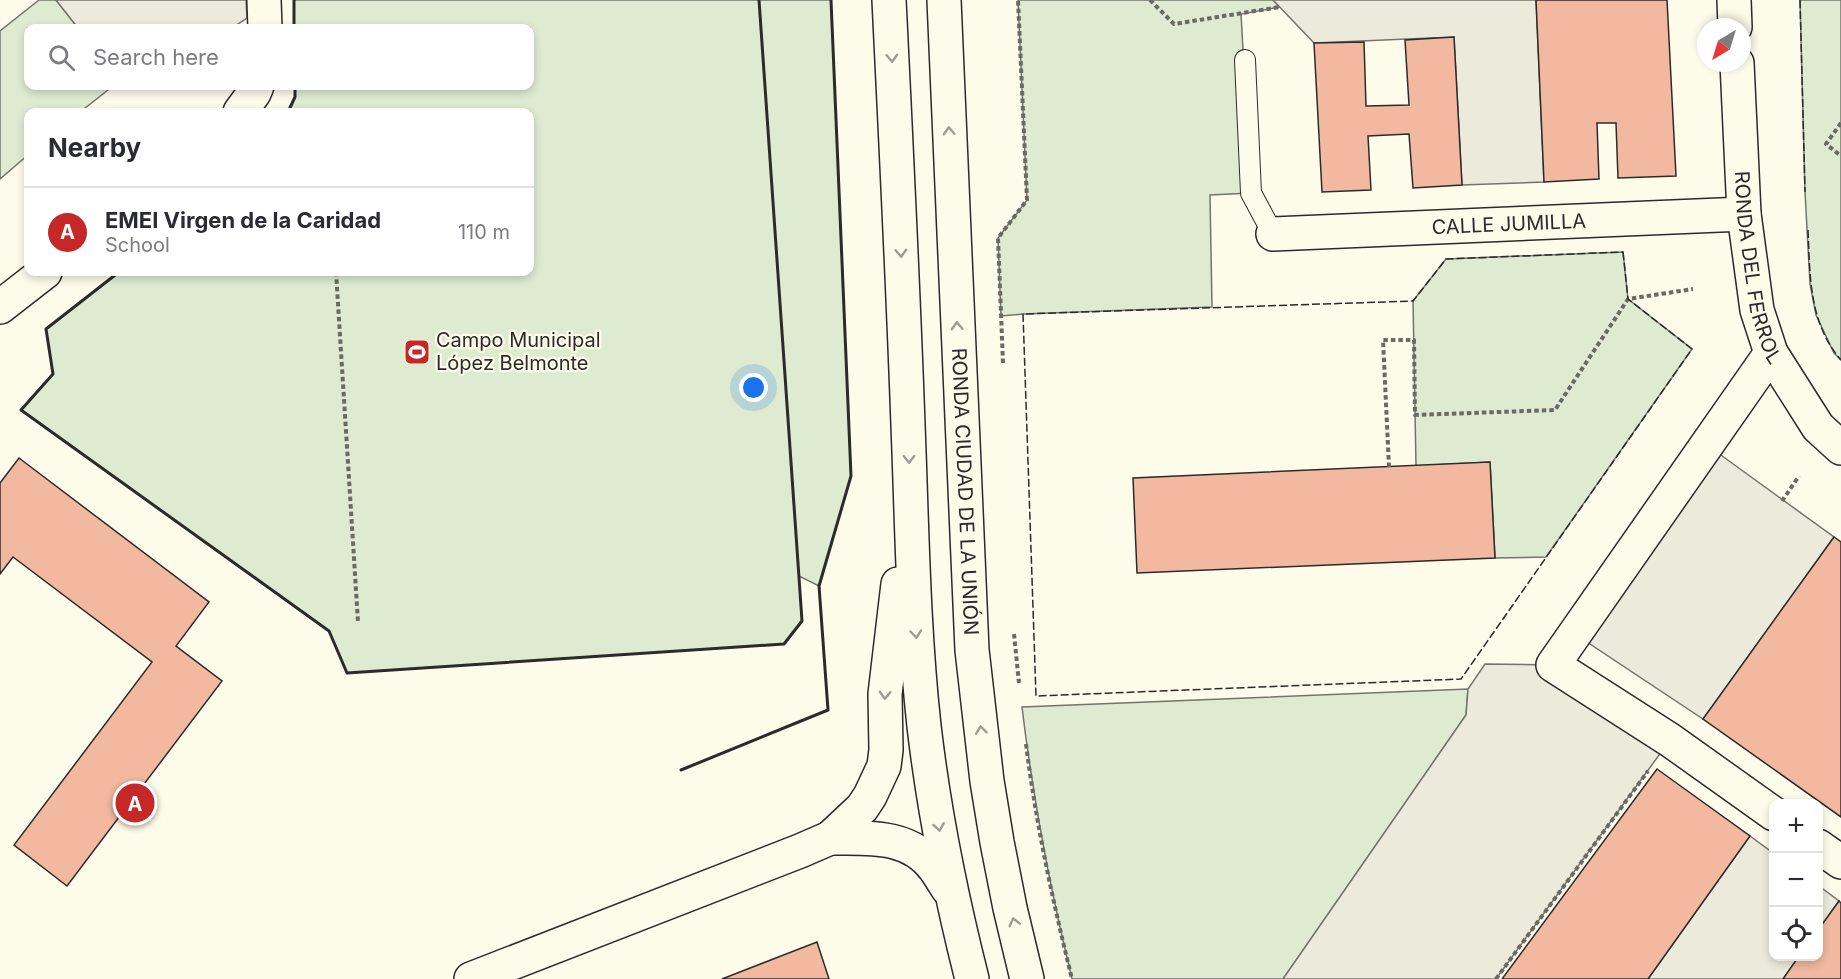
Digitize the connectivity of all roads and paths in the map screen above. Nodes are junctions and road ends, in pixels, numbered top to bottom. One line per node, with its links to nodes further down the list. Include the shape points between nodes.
1 (264, 0): 9 (main road)
2 (889, 0): 27 (main road, one-way to 27)
3 (944, 0): 41 (main road, RONDA CIUDAD DE LA UNIÓN, one-way to 3, via 995,832 972,650)
4 (1018, 0): 23 (path, via 1027,200 998,238)
5 (1150, 0): 7 (path, via 1174,24)
6 (1734, 0): 8 (main road)
7 (1280, 7)
8 (1735, 18)
9 (265, 24)
10 (1245, 60): 17 (lane, via 1251,193)
11 (1737, 72): 16 (main road, RONDA DEL FERROL)
12 (256, 90): 13 (main road)
13 (243, 108)
14 (1841, 123): 15 (path, via 1826,144)
15 (1841, 156)
16 (1744, 214): 17 (main road, CALLE JUMILLA); 22 (main road, RONDA DEL FERROL, via 1756,310)
17 (1273, 234)
18 (40, 276): 21 (main road)
19 (336, 276): 29 (path)
20 (1693, 289): 25 (path, via 1628,299 1555,410 1415,414 1414,340 1383,340)
21 (0, 307)
22 (1771, 353): 24 (main road, RONDA DEL FERROL, via 1818,427); 33 (main road, via 1553,665)
23 (1003, 364)
24 (1841, 448)
25 (1389, 466)
26 (1799, 476): 28 (path)
27 (909, 491): 35 (main road, one-way to 35, via 885,694 884,766 862,808); 38 (main road, one-way to 38, via 924,725)
28 (1782, 501)
29 (358, 622)
30 (1014, 625): 31 (path)
31 (1019, 687)
32 (1025, 734): 42 (path, via 1048,877)
33 (1670, 740): 34 (main road); 43 (path)
34 (1769, 811)
35 (830, 838): 38 (main road, via 871,837 900,842 935,868); 39 (main road)
36 (1823, 849): 37 (main road)
37 (1841, 862)
38 (953, 897): 40 (main road)
39 (471, 979)
40 (972, 979)
41 (1028, 979)
42 (1072, 979)
43 (1496, 979)

